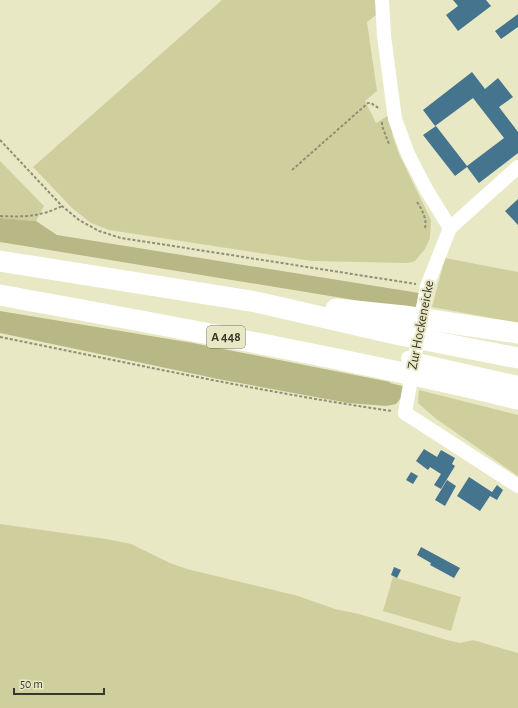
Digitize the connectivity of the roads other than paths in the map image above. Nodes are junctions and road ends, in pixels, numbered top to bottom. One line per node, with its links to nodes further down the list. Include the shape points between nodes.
1 (382, 0): 3 (street, via 384,36 396,119 408,154)
2 (518, 167): 3 (street)
3 (450, 228): 12 (street, Zur Hockeneicke, via 427,286 405,412)
4 (0, 261): 6 (highway, via 256,302 301,305)
5 (0, 295): 9 (highway, A 448, via 262,343)
6 (402, 326): 7 (highway, via 444,321); 8 (highway, via 440,342)
7 (518, 333)
8 (518, 358)
9 (407, 362): 10 (street); 11 (highway, A 448, via 432,378)
10 (518, 383)
11 (518, 399)
12 (518, 486)

